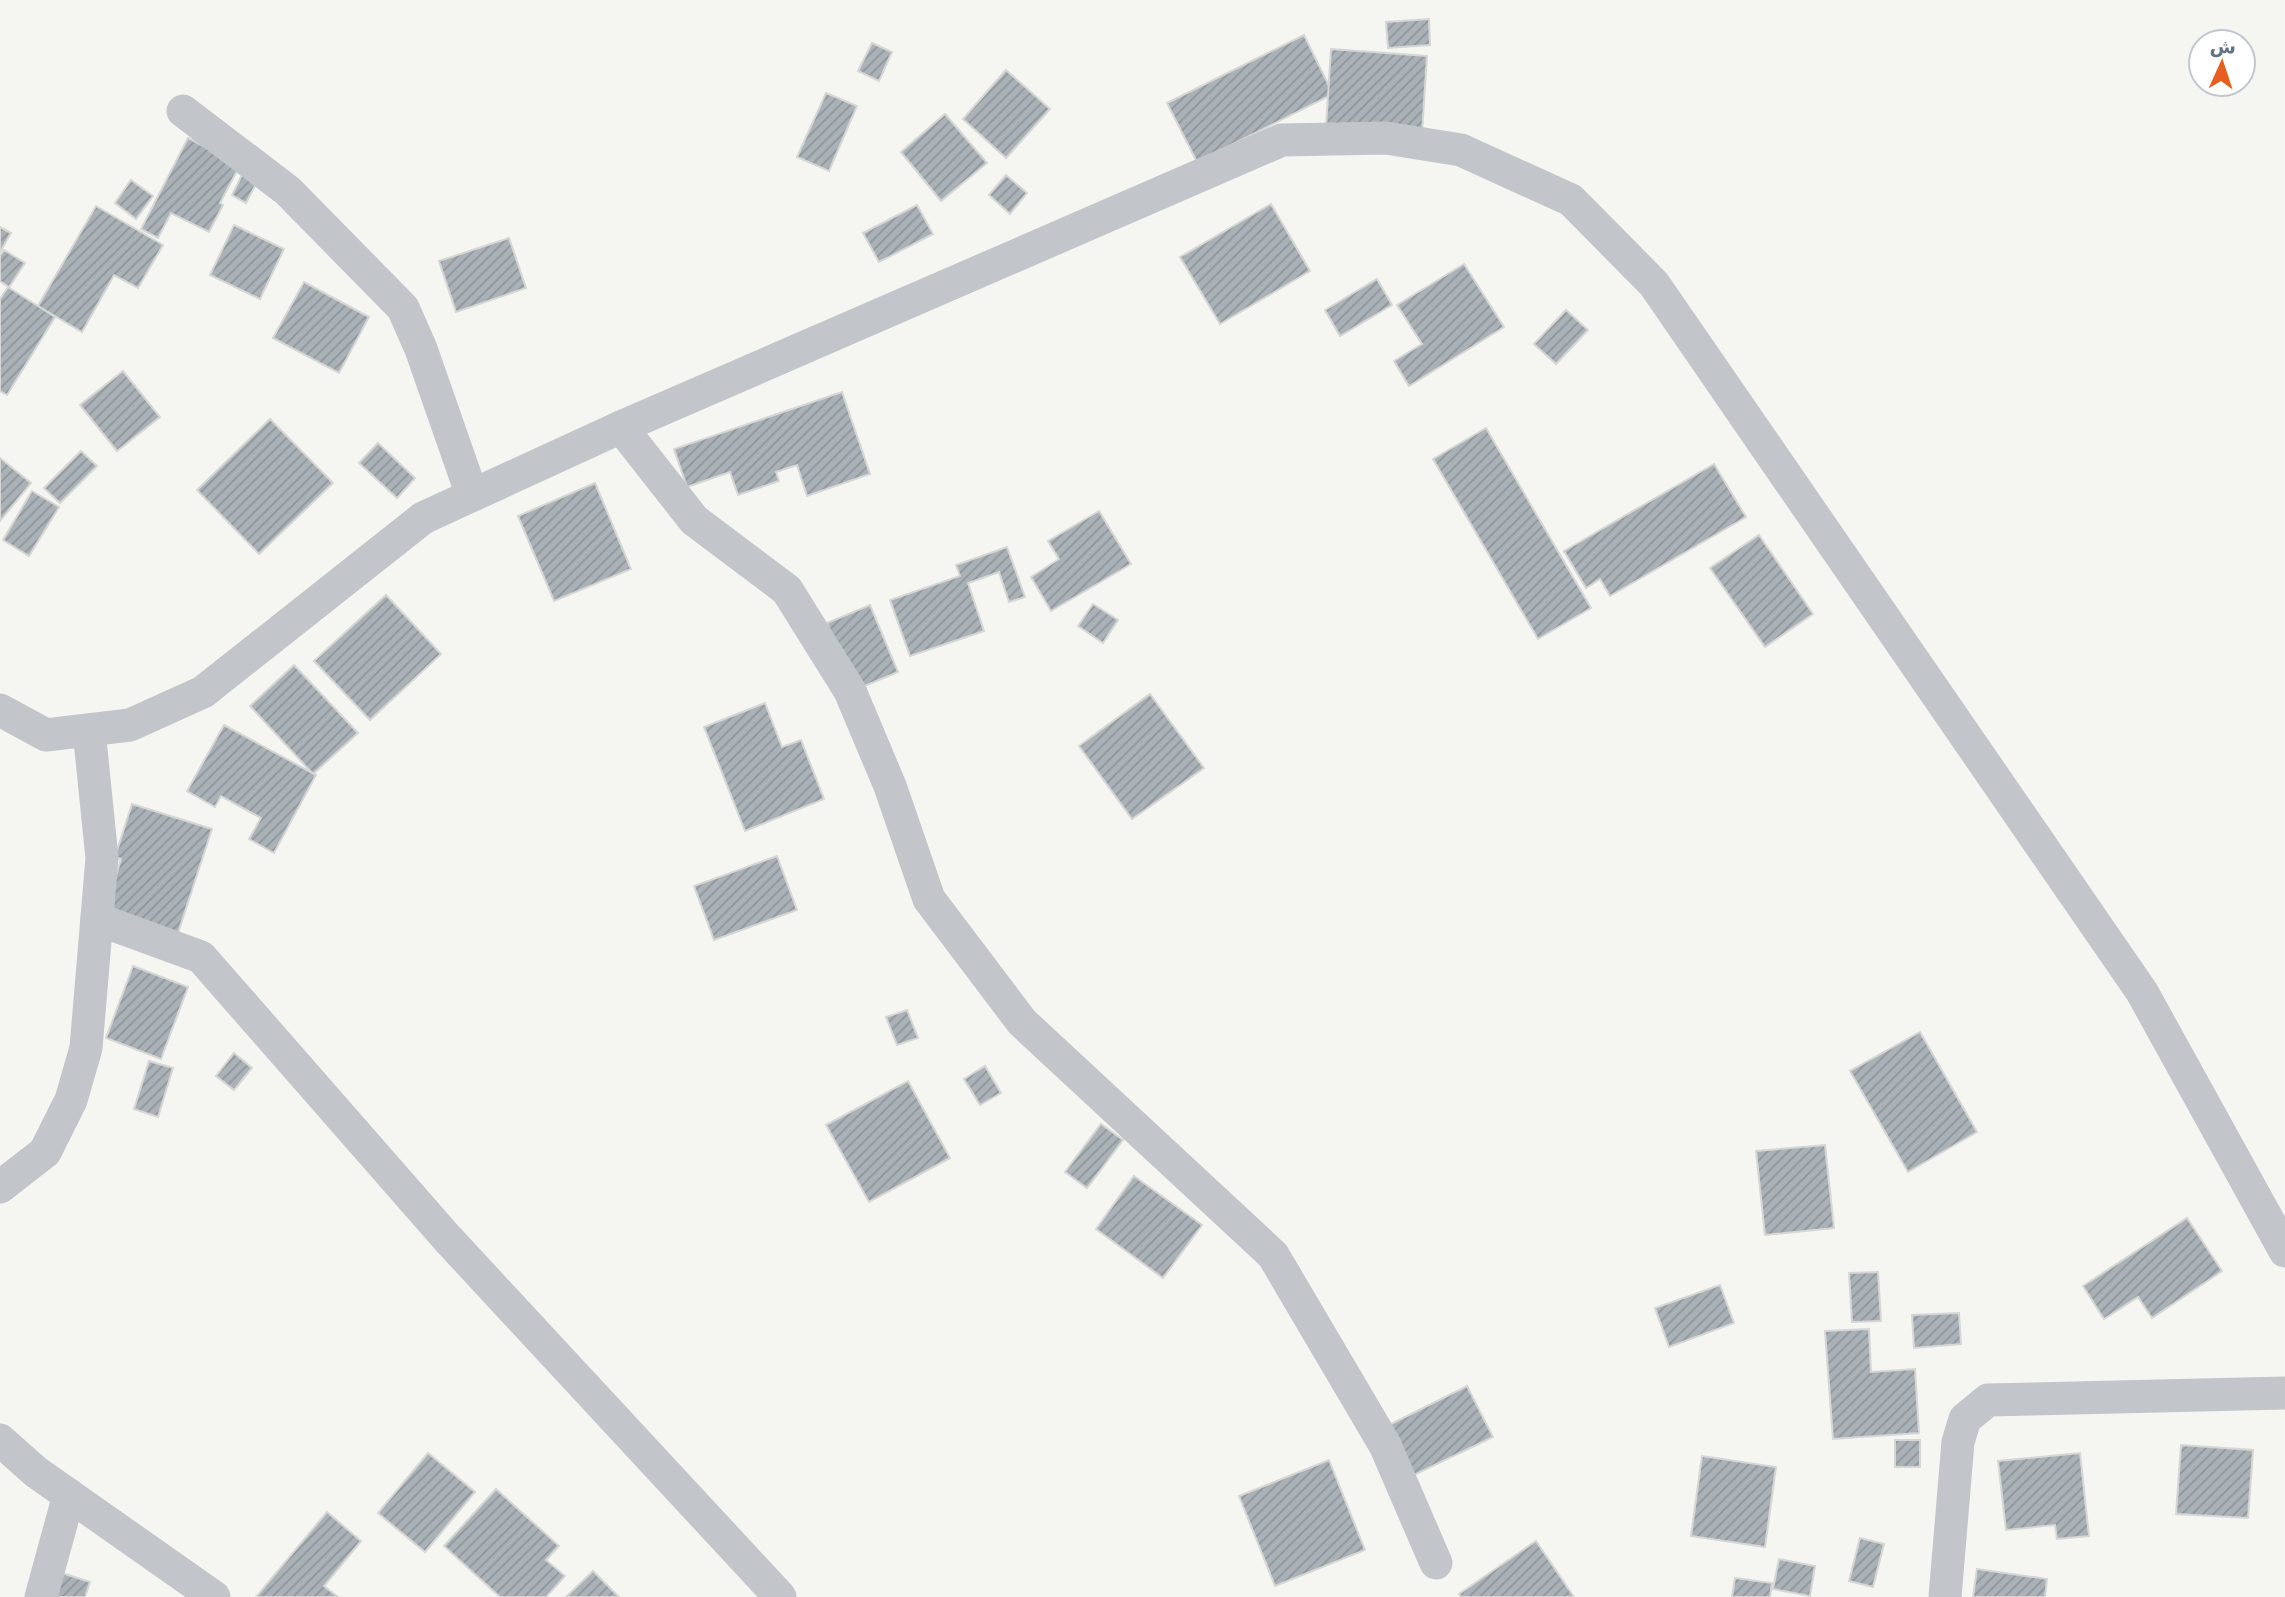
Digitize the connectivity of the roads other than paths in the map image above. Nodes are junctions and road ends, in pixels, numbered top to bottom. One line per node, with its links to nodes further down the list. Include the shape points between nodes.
1 (183, 111): 3 (street, via 288,191 403,309)
2 (621, 426): 3 (street); 8 (street, via 1282,141 1386,138 1461,150 1571,200 1654,284 2143,992); 12 (street, via 694,520 787,590 850,691 890,786 929,899 1022,1022 1273,1255 1385,1445)
3 (472, 495): 5 (street, via 423,518 203,692 130,725)
4 (0, 710): 5 (street, via 46,735)
5 (89, 730): 6 (street, via 102,858)
6 (97, 919): 7 (street, via 86,1048 71,1100 45,1152); 15 (street, via 201,957 447,1238)
7 (0, 1187)
8 (2285, 1251)
9 (2285, 1393): 16 (street, via 1989,1400 1965,1419 1958,1443)
10 (0, 1440): 11 (street)
11 (68, 1495): 13 (street); 14 (street)
12 (1436, 1563)
13 (41, 1597)
14 (214, 1597)
15 (780, 1597)
16 (1945, 1597)

